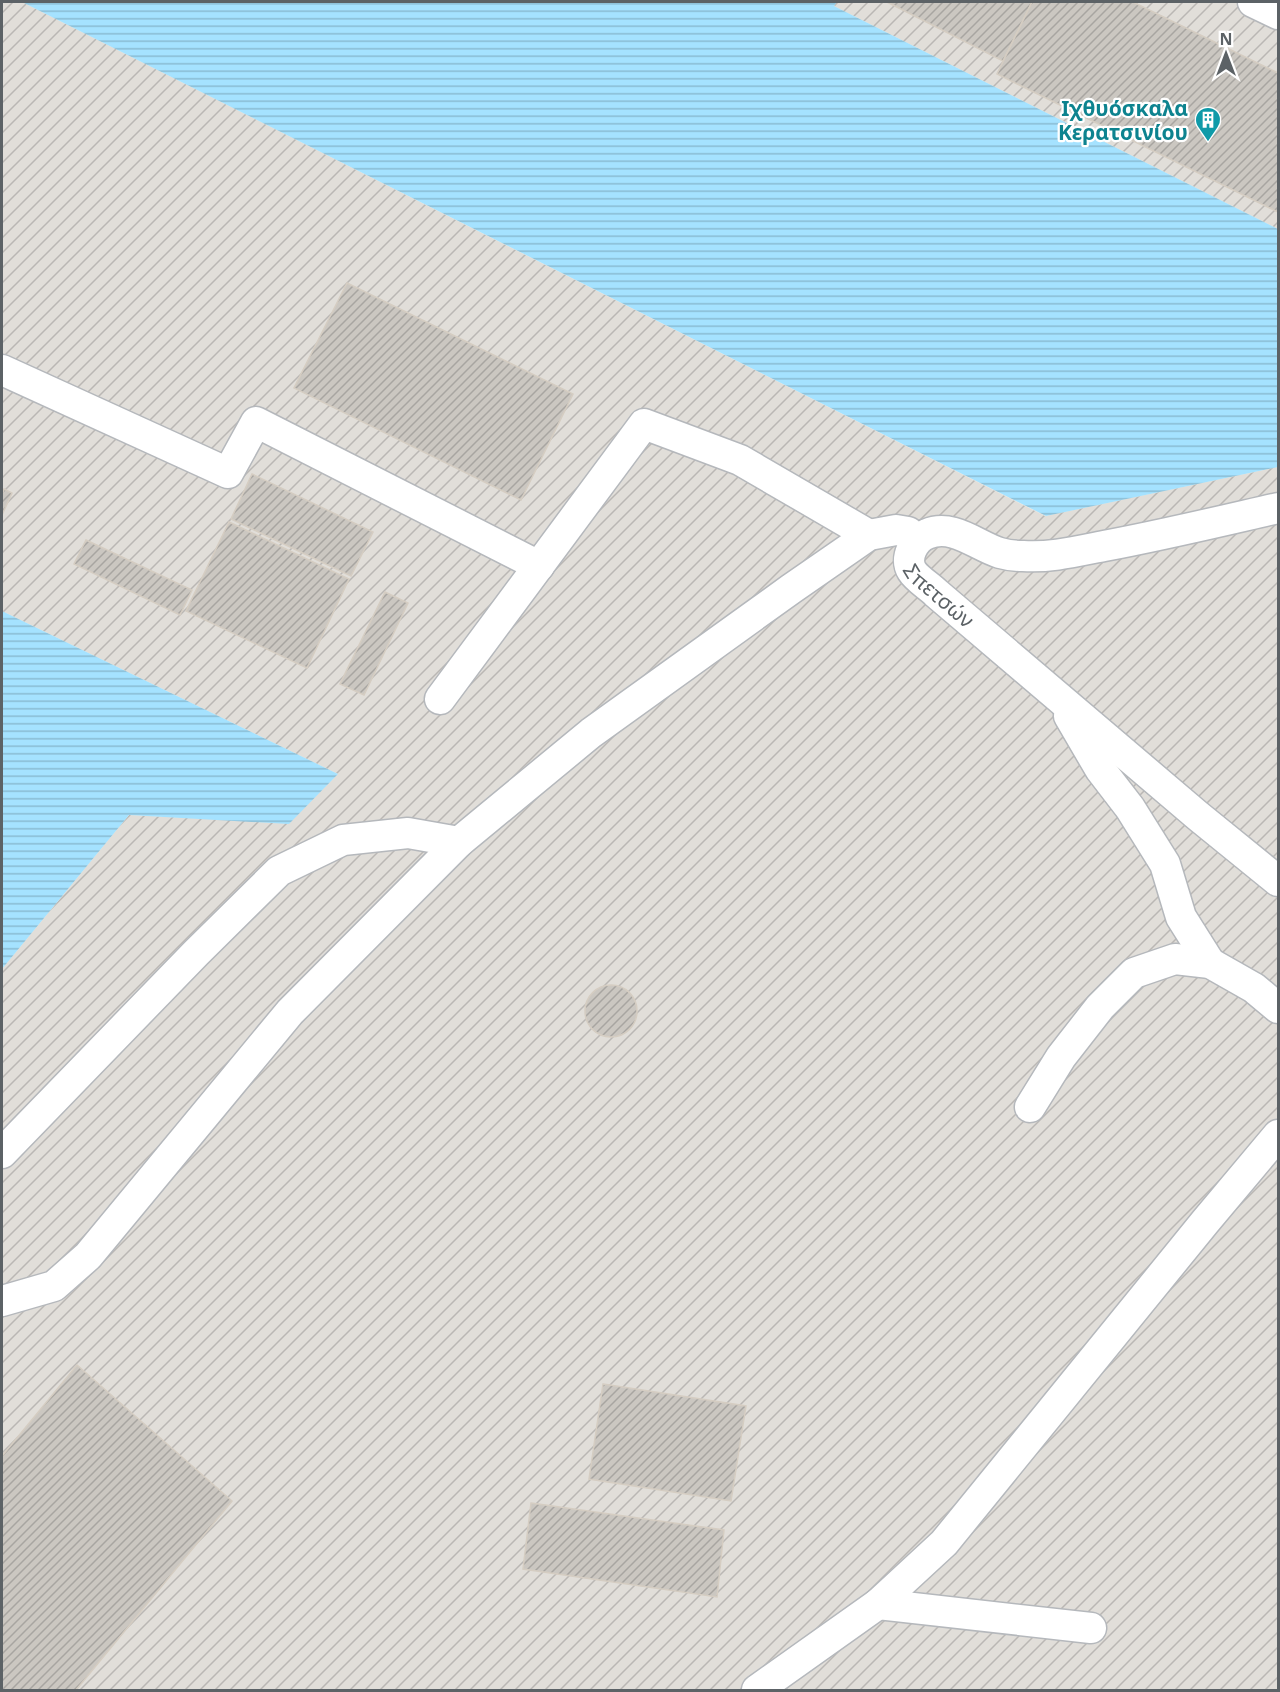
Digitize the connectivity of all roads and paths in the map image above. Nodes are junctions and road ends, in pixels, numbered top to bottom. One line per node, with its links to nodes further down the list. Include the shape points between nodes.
1 (1253, 2): 2 (street)
2 (1278, 14)
3 (2, 370): 7 (street, via 228,473 256,422)
4 (1278, 508): 6 (street, Σπετσών, via 1044,556 1001,554 956,533 926,534)
5 (869, 535): 6 (street, via 896,530 908,532); 7 (street, via 740,460 644,424); 10 (street, via 591,734)
6 (916, 541): 8 (street, Σπετσών, via 909,561 912,572)
7 (539, 566): 9 (street)
8 (1057, 695): 11 (street, Σπετσών); 12 (street, via 1100,769 1165,864 1181,916)
9 (440, 699)
10 (459, 842): 16 (street, via 408,833 343,840 279,871); 17 (street, via 290,1012 88,1256 54,1286)
11 (1278, 881)
12 (1210, 963): 13 (street, via 1254,988); 14 (street, via 1175,959 1134,973 1100,1007 1061,1057)
13 (1278, 1008)
14 (1030, 1107)
15 (1278, 1135): 18 (street, via 944,1543)
16 (2, 1153)
17 (2, 1301)
18 (878, 1604): 19 (street); 20 (street)
19 (1090, 1628)
20 (757, 1690)

